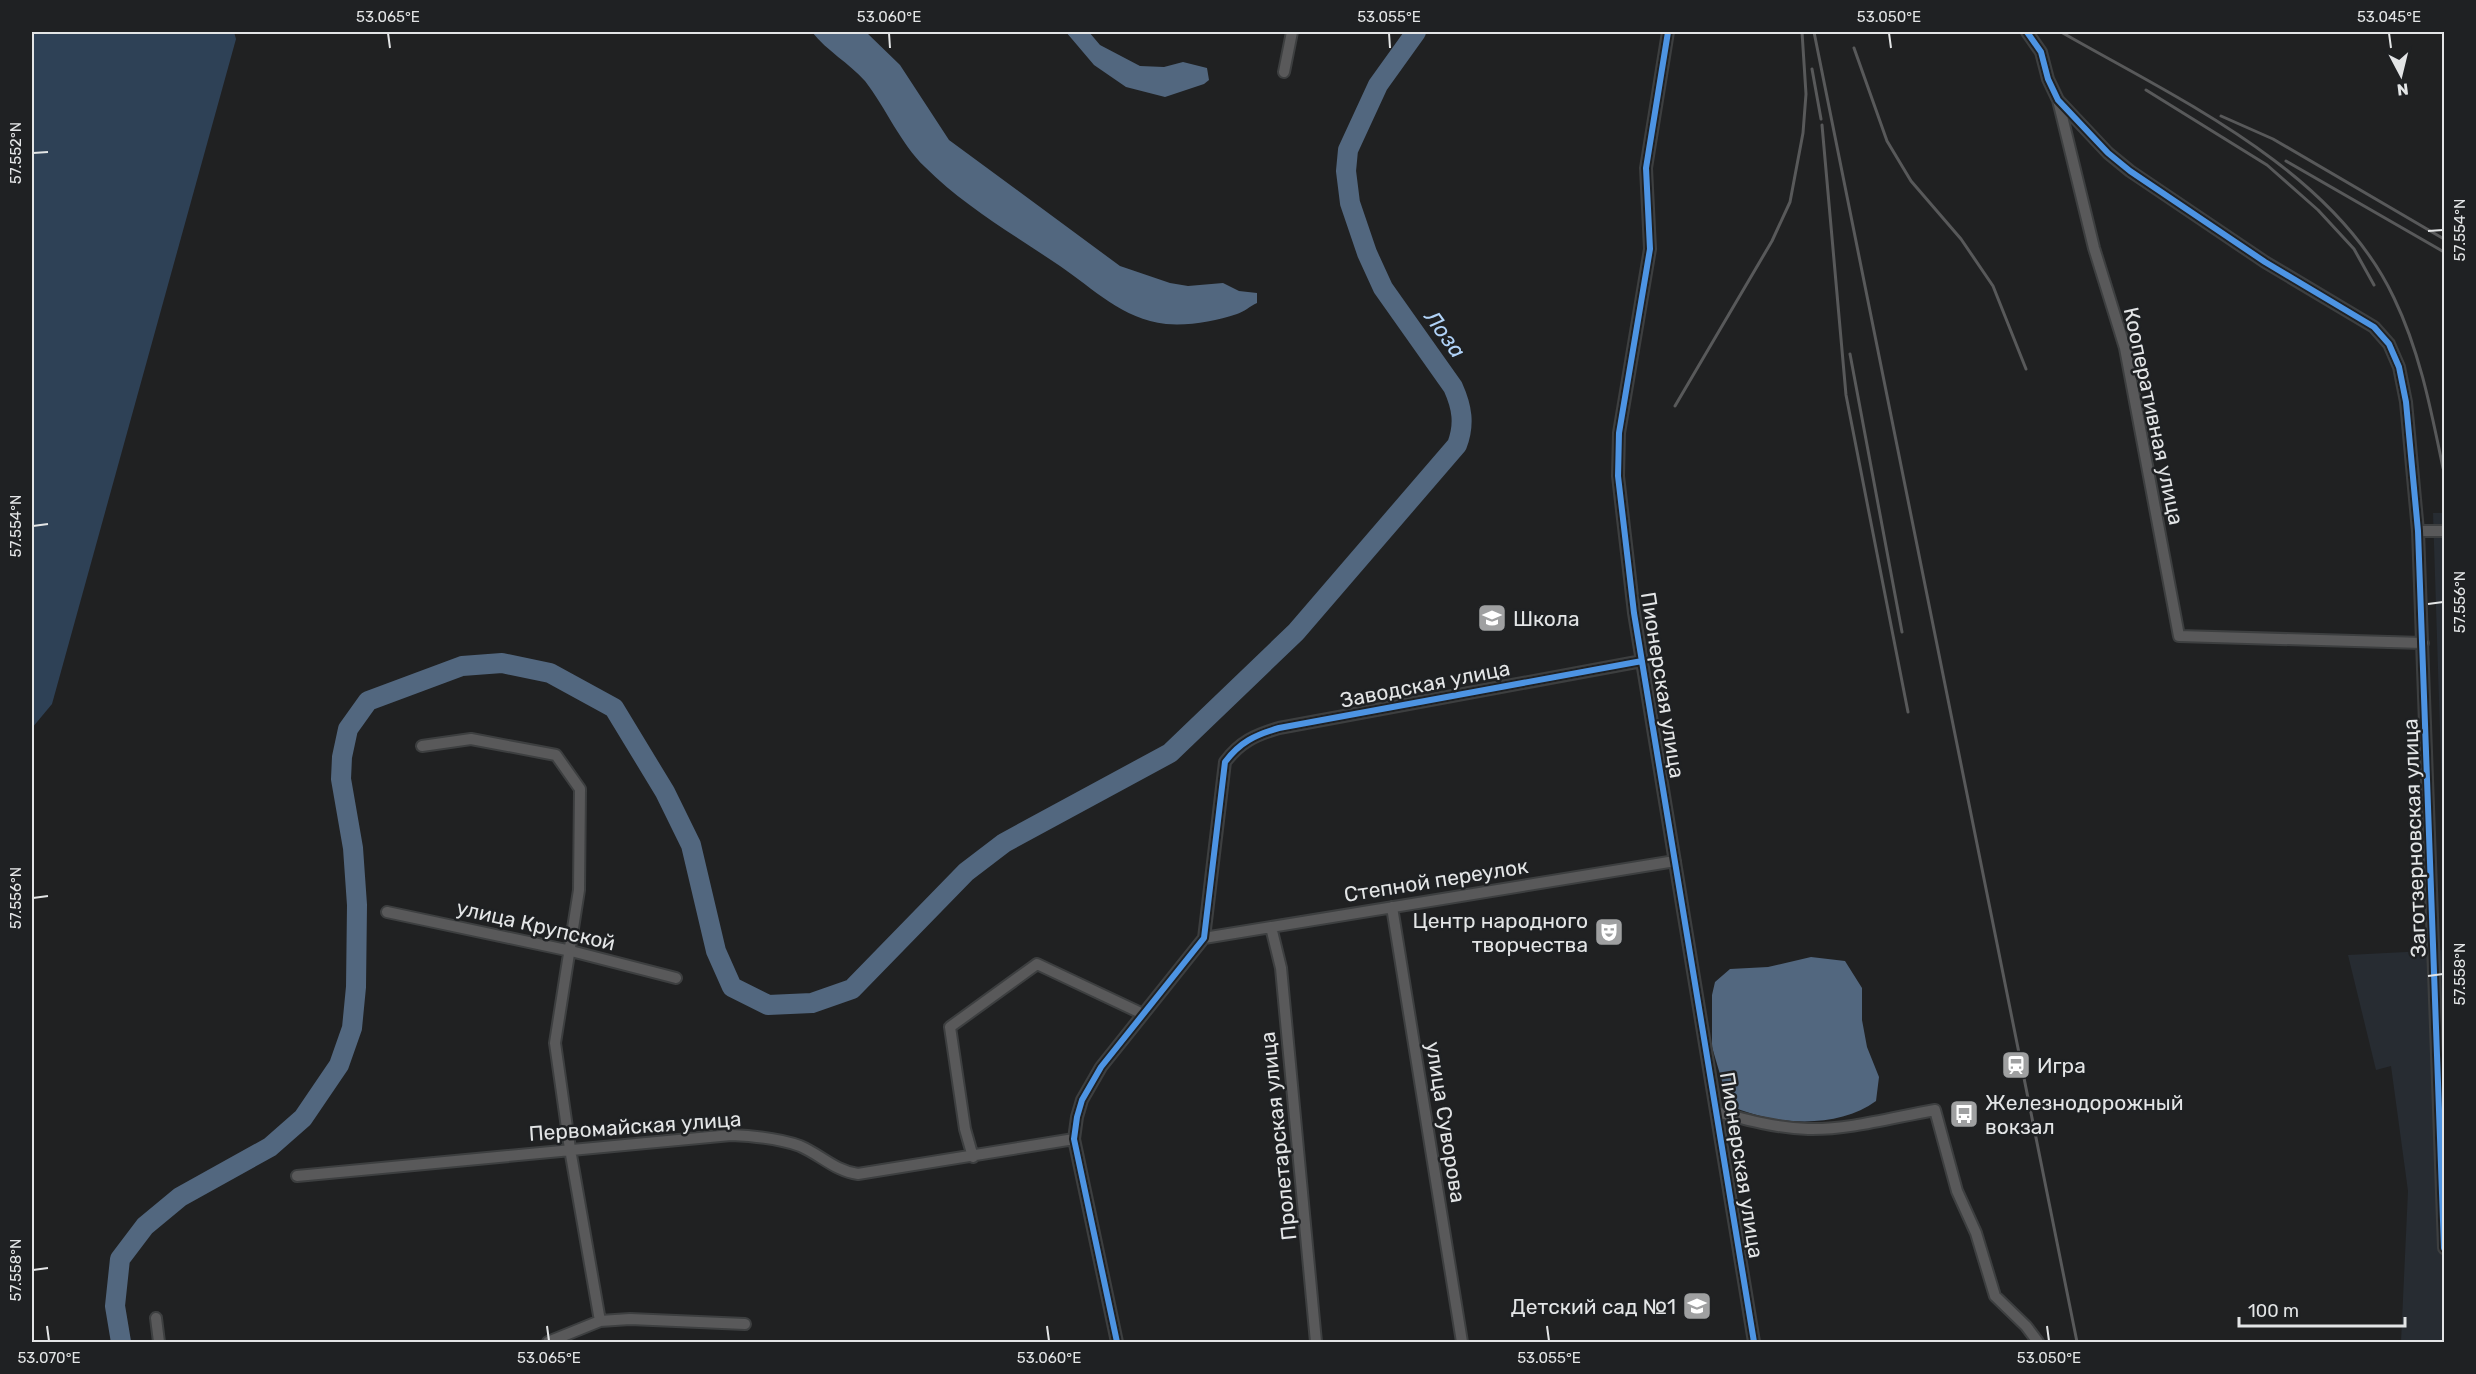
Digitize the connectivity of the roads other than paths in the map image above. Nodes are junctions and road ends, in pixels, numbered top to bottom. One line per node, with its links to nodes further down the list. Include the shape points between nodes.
1 (1292, 32): 4 (street)
2 (1668, 32): 9 (street, Пионерская улица, via 1646,168 1651,227 1648,271 1618,454 1622,525)
3 (2026, 32): 5 (street, via 2041,52)
4 (1284, 72)
5 (2058, 100): 6 (street, Заготзерновская улица, via 2130,171 2382,335 2403,380); 8 (street, Кооперативная улица, via 2094,248 2125,348 2178,636)
6 (2418, 531): 7 (street); 8 (street, Заготзерновская улица)
7 (2445, 531)
8 (2423, 643): 24 (street, Заготзерновская улица)
9 (1642, 661): 11 (street, Пионерская улица); 15 (street, Заводская улица, via 1254,735 1235,748 1225,762)
10 (422, 746): 16 (street, via 471,740 556,755 580,789 579,890)
11 (1675, 861): 12 (street, Степной переулок); 19 (street, Пионерская улица)
12 (1392, 907): 14 (street, Степной переулок); 32 (street, улица Суворова)
13 (387, 912): 16 (street, улица Крупской)
14 (1271, 927): 15 (street, Степной переулок); 31 (street, Пролетарская улица, via 1281,968)
15 (1204, 938): 18 (street)
16 (571, 951): 17 (street, улица Крупской); 21 (street, via 555,1043)
17 (676, 978)
18 (1143, 1014): 20 (street, via 1101,1067 1082,1100); 22 (street, via 1037,964 950,1027)
19 (1718, 1112): 33 (street, Пионерская улица); 34 (street, via 1807,1129 1935,1110 1957,1191 1976,1233 1995,1296)
20 (1074, 1139): 22 (street, Первомайская улица); 30 (street)
21 (570, 1149): 22 (street, Первомайская улица, via 754,1136 802,1147 842,1172 858,1174); 23 (street, Первомайская улица); 26 (street)
22 (973, 1157)
23 (297, 1176)
24 (2445, 1248)
25 (156, 1318): 28 (street)
26 (600, 1321): 27 (street); 29 (street)
27 (745, 1324)
28 (159, 1342)
29 (548, 1342)
30 (1117, 1342)
31 (1316, 1342)
32 (1462, 1342)
33 (1754, 1342)
34 (2038, 1342)

